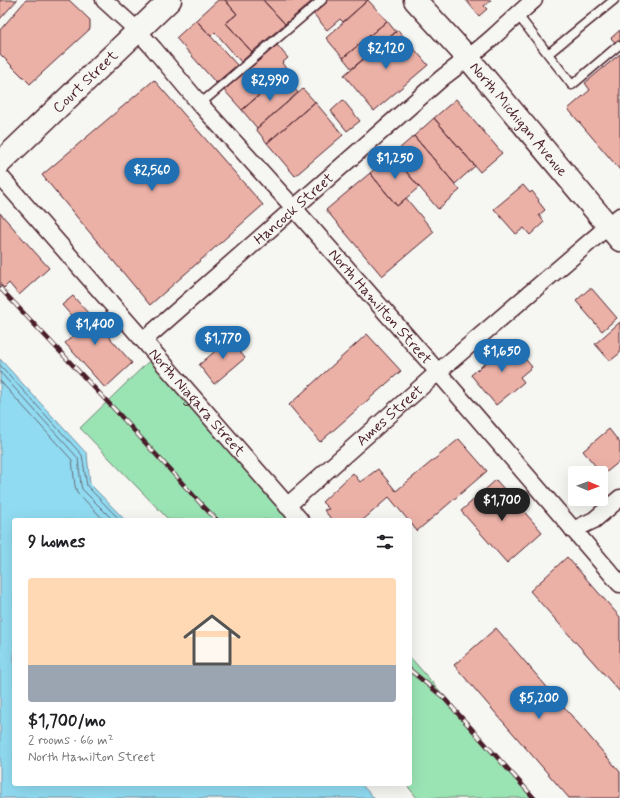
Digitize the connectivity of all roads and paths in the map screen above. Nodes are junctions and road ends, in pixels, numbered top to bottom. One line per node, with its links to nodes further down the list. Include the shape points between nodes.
1 (104, 0): 8 (street, North Hamilton Street)
2 (170, 0): 8 (main road, Court Street)
3 (322, 0): 12 (lane)
4 (415, 0): 11 (main road, North Michigan Avenue)
5 (534, 0): 7 (street, Hancock Street)
6 (614, 0): 10 (lane)
7 (517, 14): 10 (lane); 11 (street, Hancock Street)
8 (138, 31): 12 (street, North Hamilton Street); 13 (main road, Court Street)
9 (618, 46): 10 (lane, via 572,85)
10 (548, 54)
11 (468, 58): 15 (street, Hancock Street); 16 (main road, North Michigan Avenue)
12 (200, 104): 15 (street, North Hamilton Street)
13 (0, 163)
14 (0, 176): 17 (street, North Niagara Street)
15 (294, 208): 17 (street, Hancock Street); 18 (street, North Hamilton Street)
16 (616, 228): 18 (street, Ames Street)
17 (144, 340): 20 (street, North Niagara Street)
18 (438, 372): 20 (street, Ames Street); 22 (street, North Hamilton Street)
19 (620, 498): 22 (street, via 594,520)
20 (287, 506): 21 (street, North Niagara Street)
21 (298, 518)
22 (573, 530): 23 (street, North Hamilton Street)
23 (620, 584)

